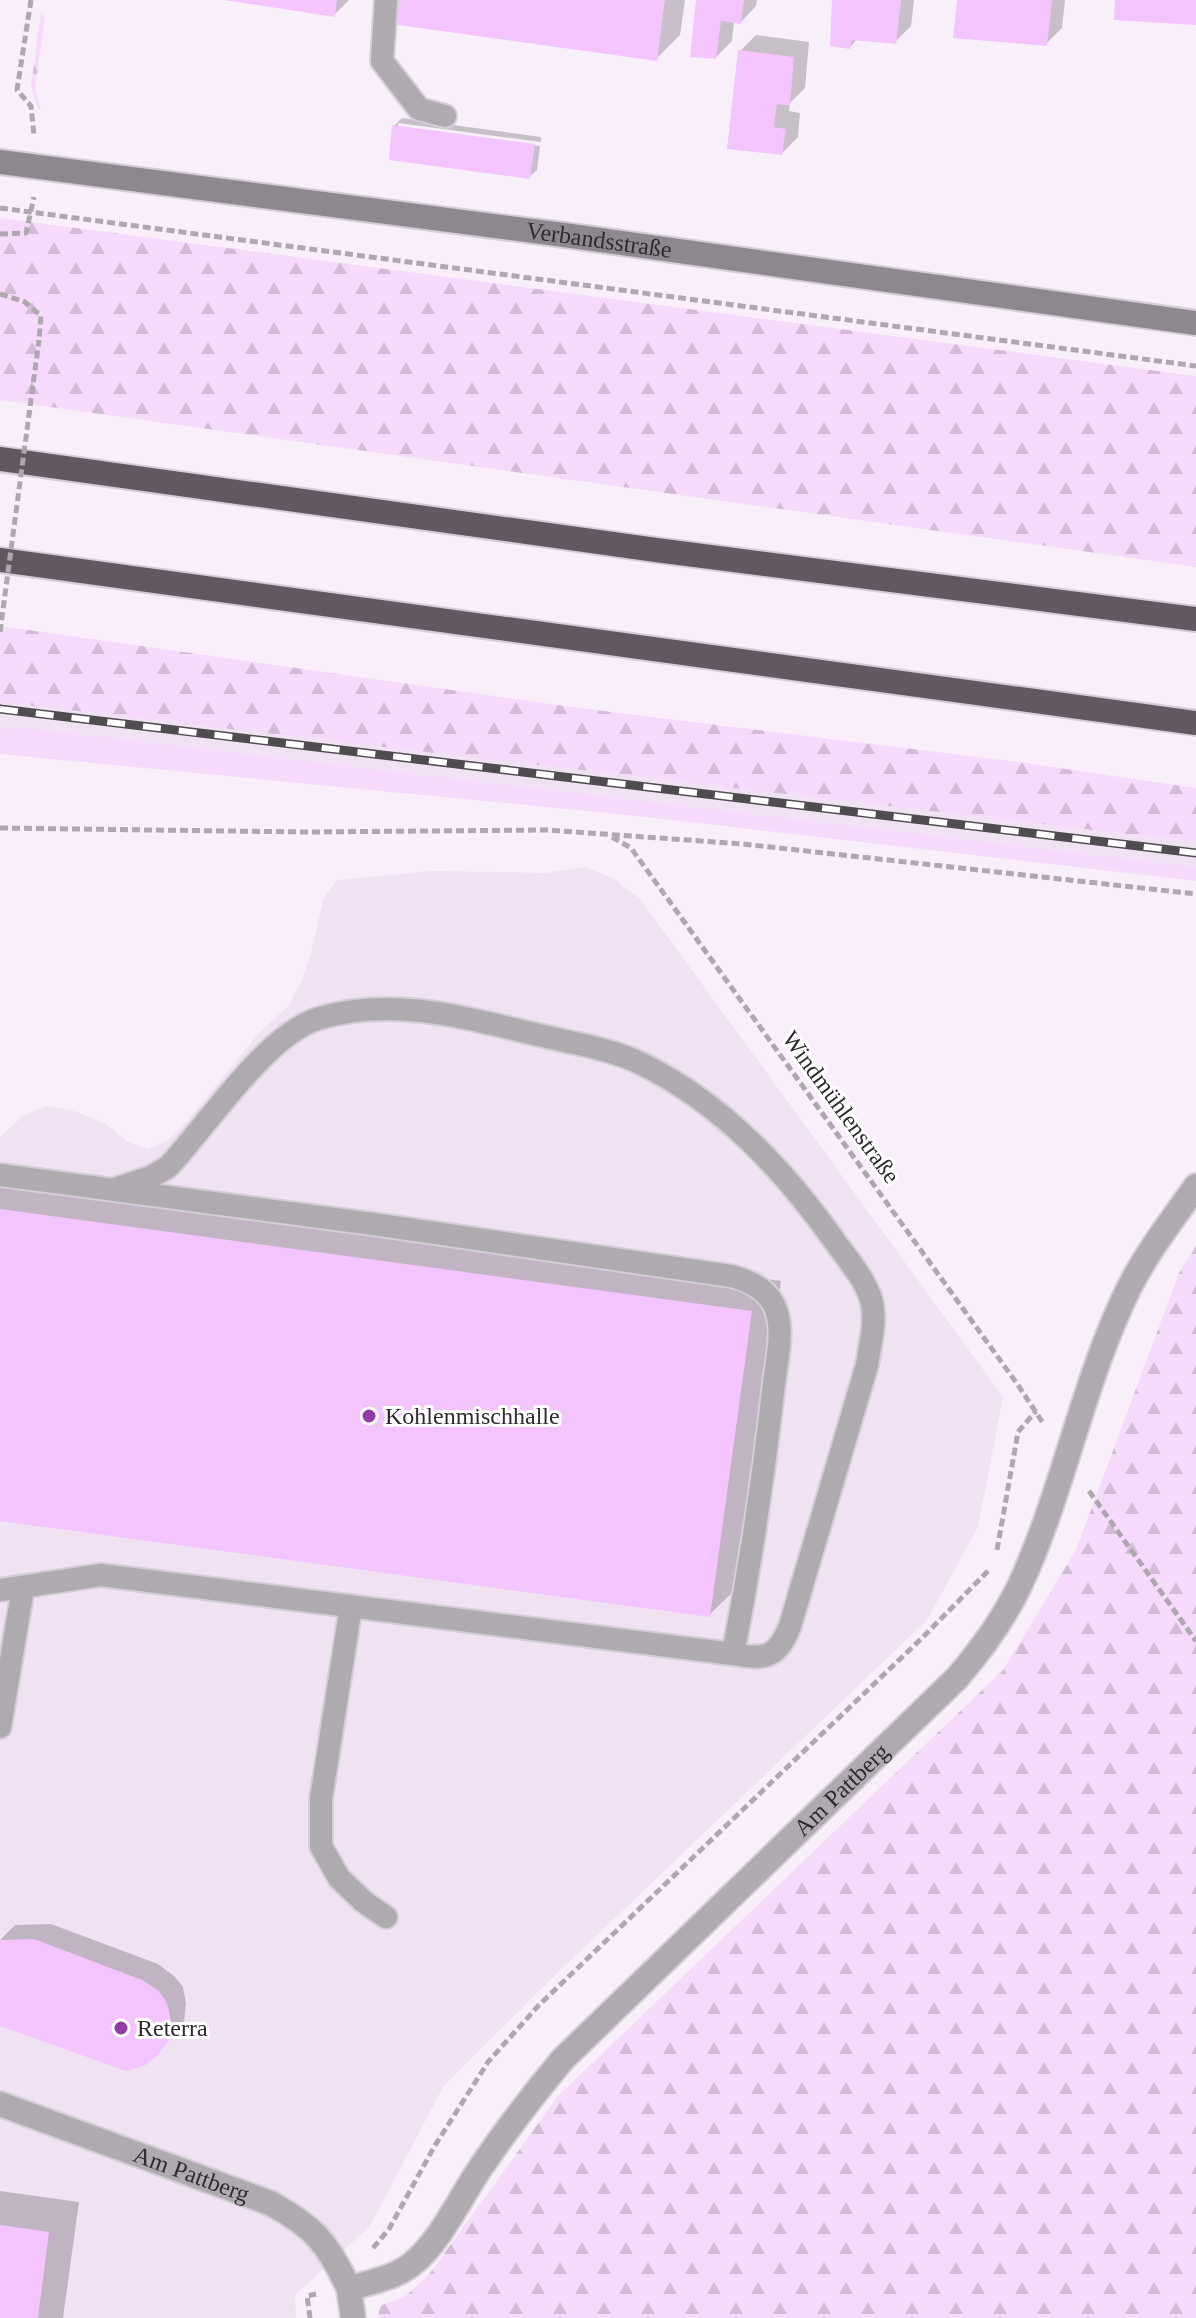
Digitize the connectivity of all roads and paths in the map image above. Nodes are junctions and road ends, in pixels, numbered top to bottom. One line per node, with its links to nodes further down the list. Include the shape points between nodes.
1 (31, 0): 3 (path)
2 (386, 0): 4 (lane, via 382,61 419,109)
3 (17, 90)
4 (445, 116)
5 (0, 162): 8 (main road, Verbandsstraße)
6 (0, 208): 9 (path)
7 (0, 294): 13 (path, bridge, via 25,302 41,316)
8 (1196, 323)
9 (1196, 366)
10 (0, 459): 12 (highway)
11 (0, 560): 14 (highway)
12 (1196, 619)
13 (0, 632)
14 (1196, 723)
15 (0, 828): 16 (path, via 547,830)
16 (607, 835): 17 (path, via 743,844); 30 (path, Windmühlenstraße, via 631,848 1036,1411 1018,1432 996,1557 979,1582 539,2005 488,2062 389,2229)
17 (1196, 894)
18 (0, 1175): 20 (lane)
19 (1196, 1186): 21 (street, Am Pattberg, via 1129,1287)
20 (109, 1190): 26 (lane, via 731,1276 748,1280 767,1294 777,1313 778,1339 763,1489); 26 (lane, via 168,1167 287,1034 355,1009 399,1008 457,1017 606,1051 687,1090 770,1158 862,1278 872,1302 867,1365 784,1642 765,1656)
21 (1067, 1461): 25 (path); 30 (street, Am Pattberg, via 1019,1587 957,1678 563,2059 411,2266 393,2275)
22 (23, 1588): 23 (lane); 24 (lane, via 101,1575); 27 (lane)
23 (0, 1590)
24 (351, 1606): 26 (lane); 28 (lane, via 321,1799 321,1846 339,1878)
25 (1196, 1641)
26 (733, 1654)
27 (0, 1727)
28 (386, 1917)
29 (0, 2104): 30 (street, Am Pattberg, via 270,2203 318,2234)
30 (346, 2281): 31 (street, Am Pattberg)
31 (353, 2318)

